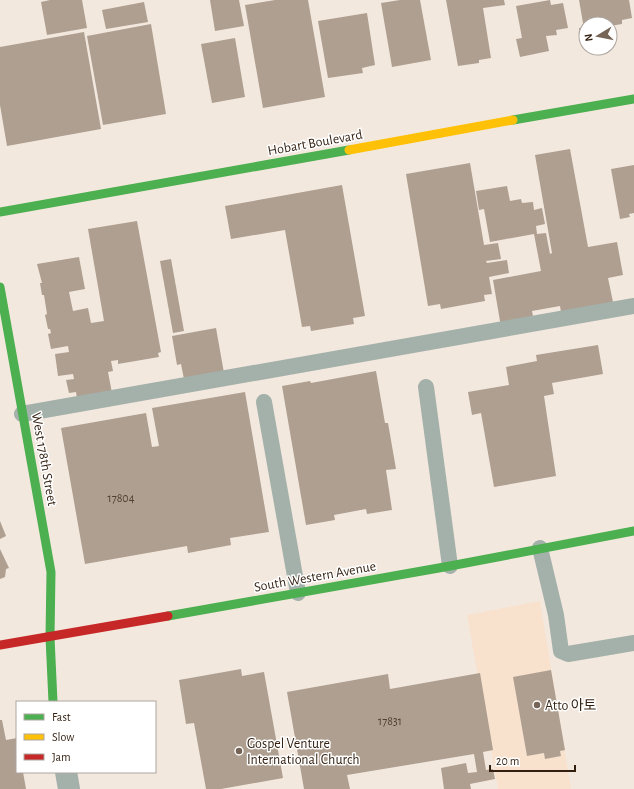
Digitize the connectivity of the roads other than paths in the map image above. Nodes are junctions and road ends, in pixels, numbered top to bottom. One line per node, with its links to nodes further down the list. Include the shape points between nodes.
1 (634, 99): 2 (street, Hobart Boulevard)
2 (0, 212)
3 (0, 287): 7 (street, West 178th Street)
4 (634, 306): 7 (lane)
5 (426, 387): 10 (lane)
6 (264, 402): 11 (lane)
7 (22, 414): 12 (street, West 178th Street, via 51,572)
8 (634, 532): 9 (street, South Western Avenue)
9 (540, 548): 10 (street, South Western Avenue); 13 (lane, via 556,615 561,651 568,654)
10 (450, 566): 11 (street, South Western Avenue)
11 (298, 593): 12 (street, South Western Avenue)
12 (50, 637): 14 (street, South Western Avenue); 15 (street, West 178th Street)
13 (634, 643)
14 (0, 645)
15 (53, 701)
16 (66, 773): 17 (street)
17 (69, 789)

